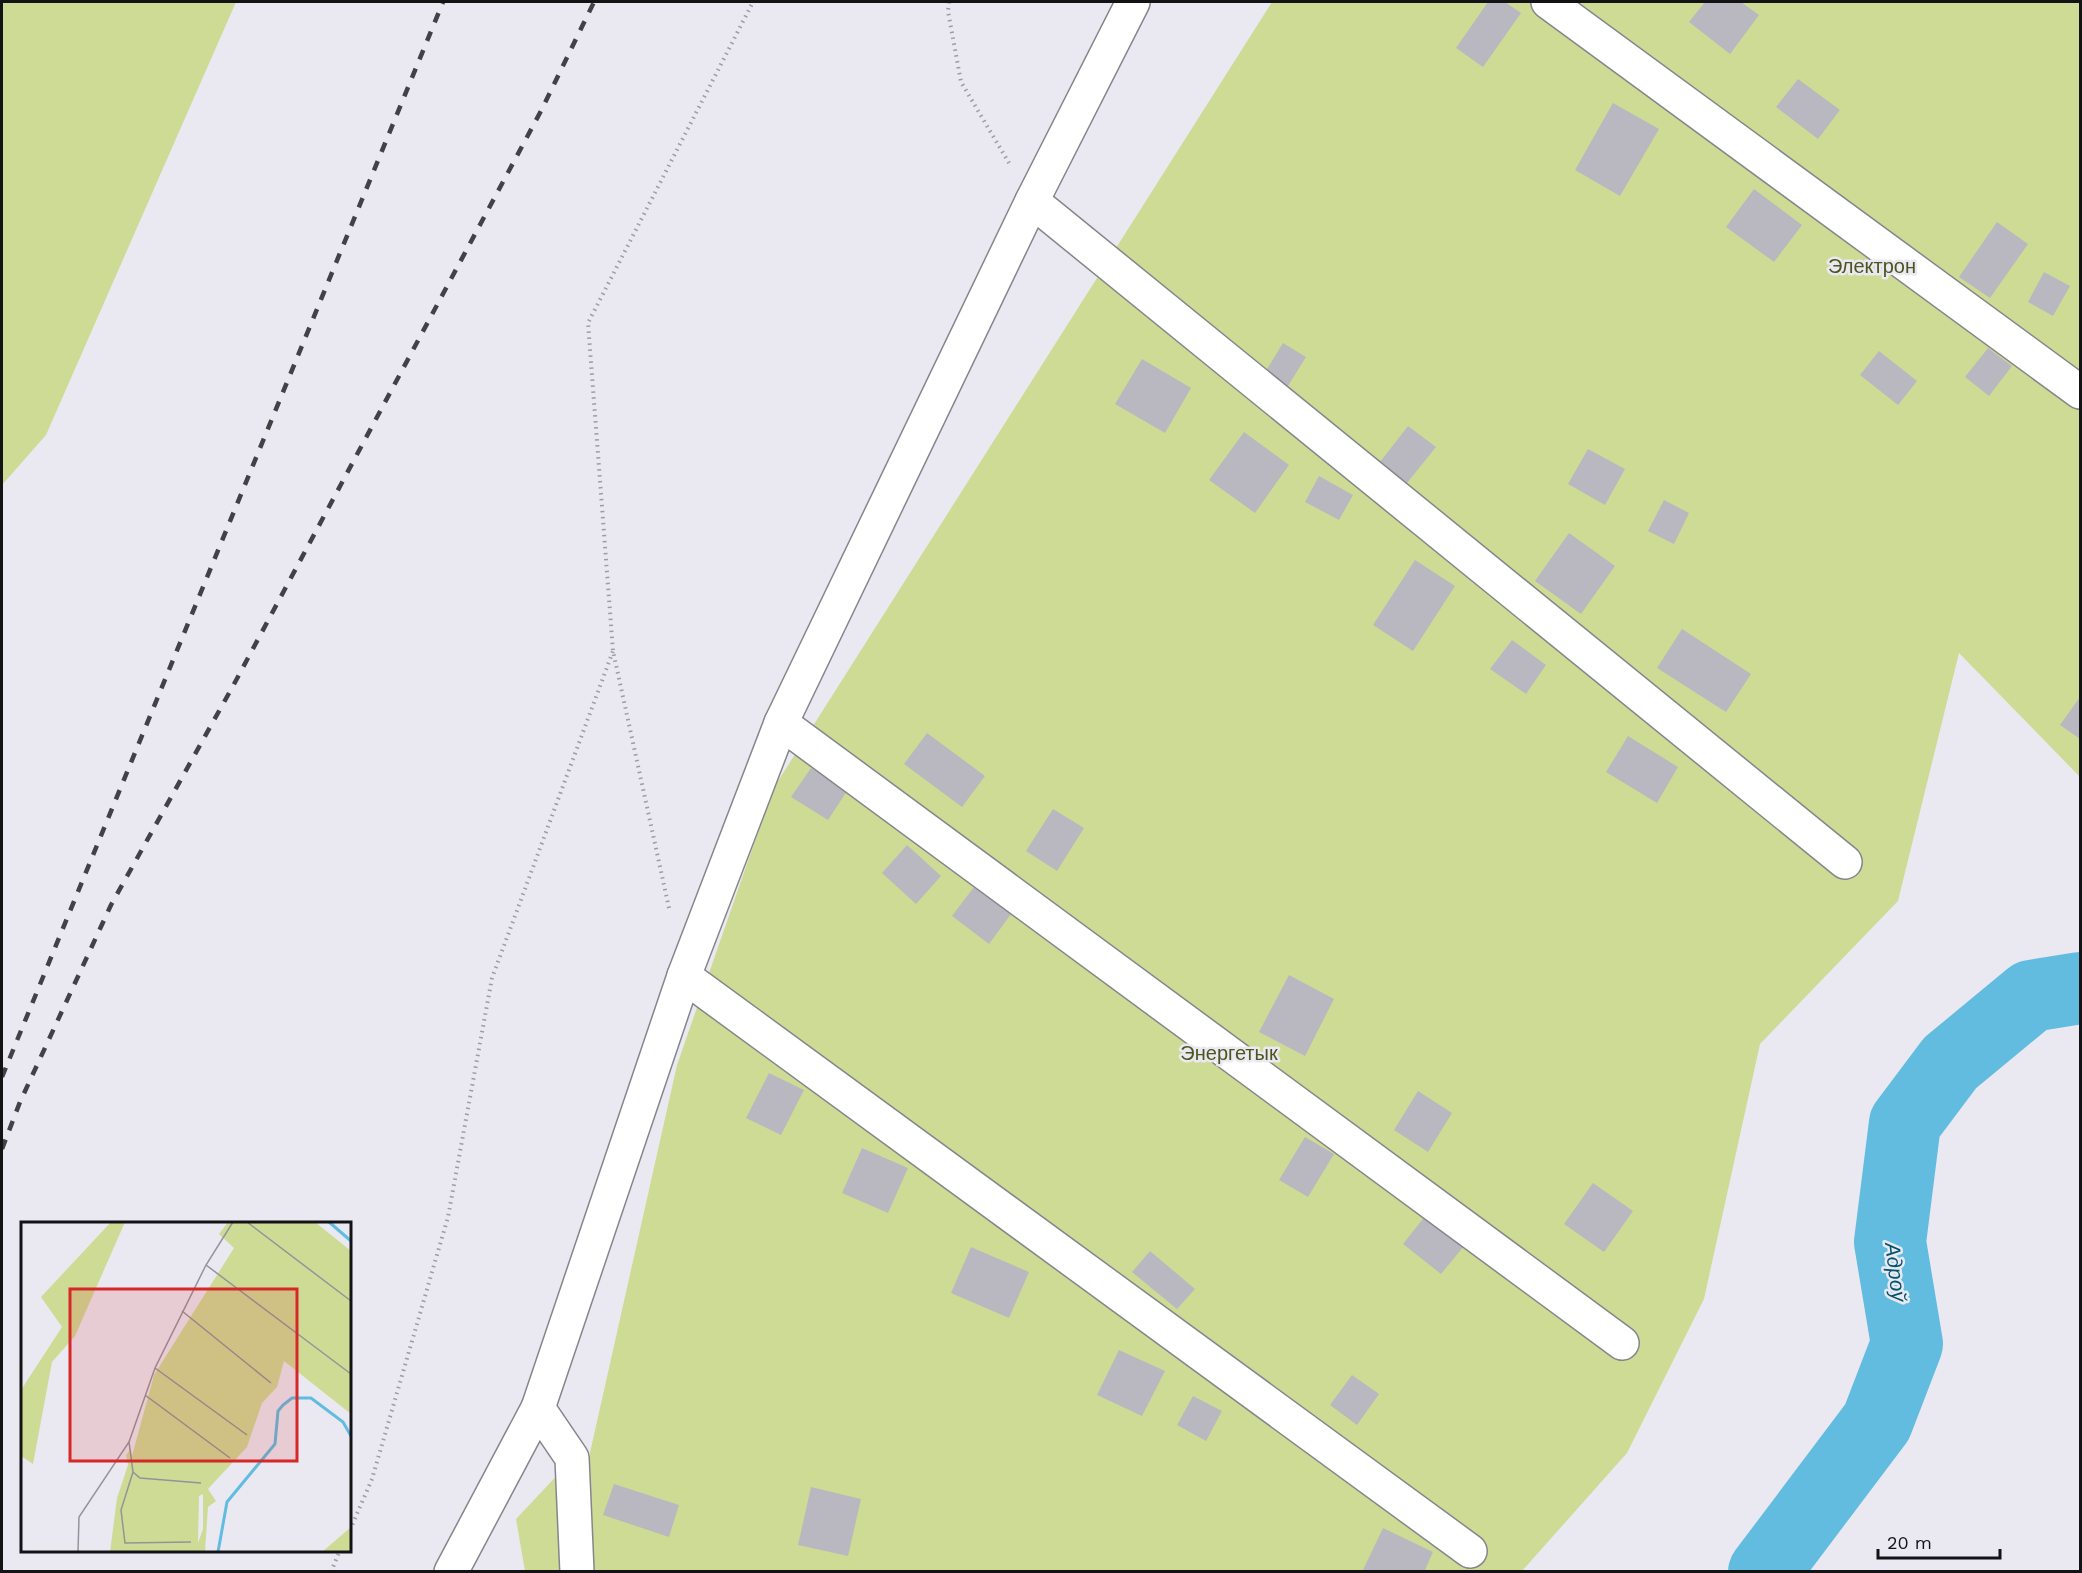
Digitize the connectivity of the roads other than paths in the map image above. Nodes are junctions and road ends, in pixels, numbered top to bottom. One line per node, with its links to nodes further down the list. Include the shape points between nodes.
1 (1134, 2): 3 (street)
2 (1548, 2): 4 (street)
3 (1032, 201): 5 (street); 6 (street)
4 (2080, 392)
5 (781, 723): 7 (street); 8 (street)
6 (1845, 862)
7 (684, 976): 9 (street); 10 (street)
8 (1622, 1343)
9 (538, 1408): 11 (street); 12 (street, via 572,1458)
10 (1470, 1551)
11 (451, 1572)
12 (577, 1572)

